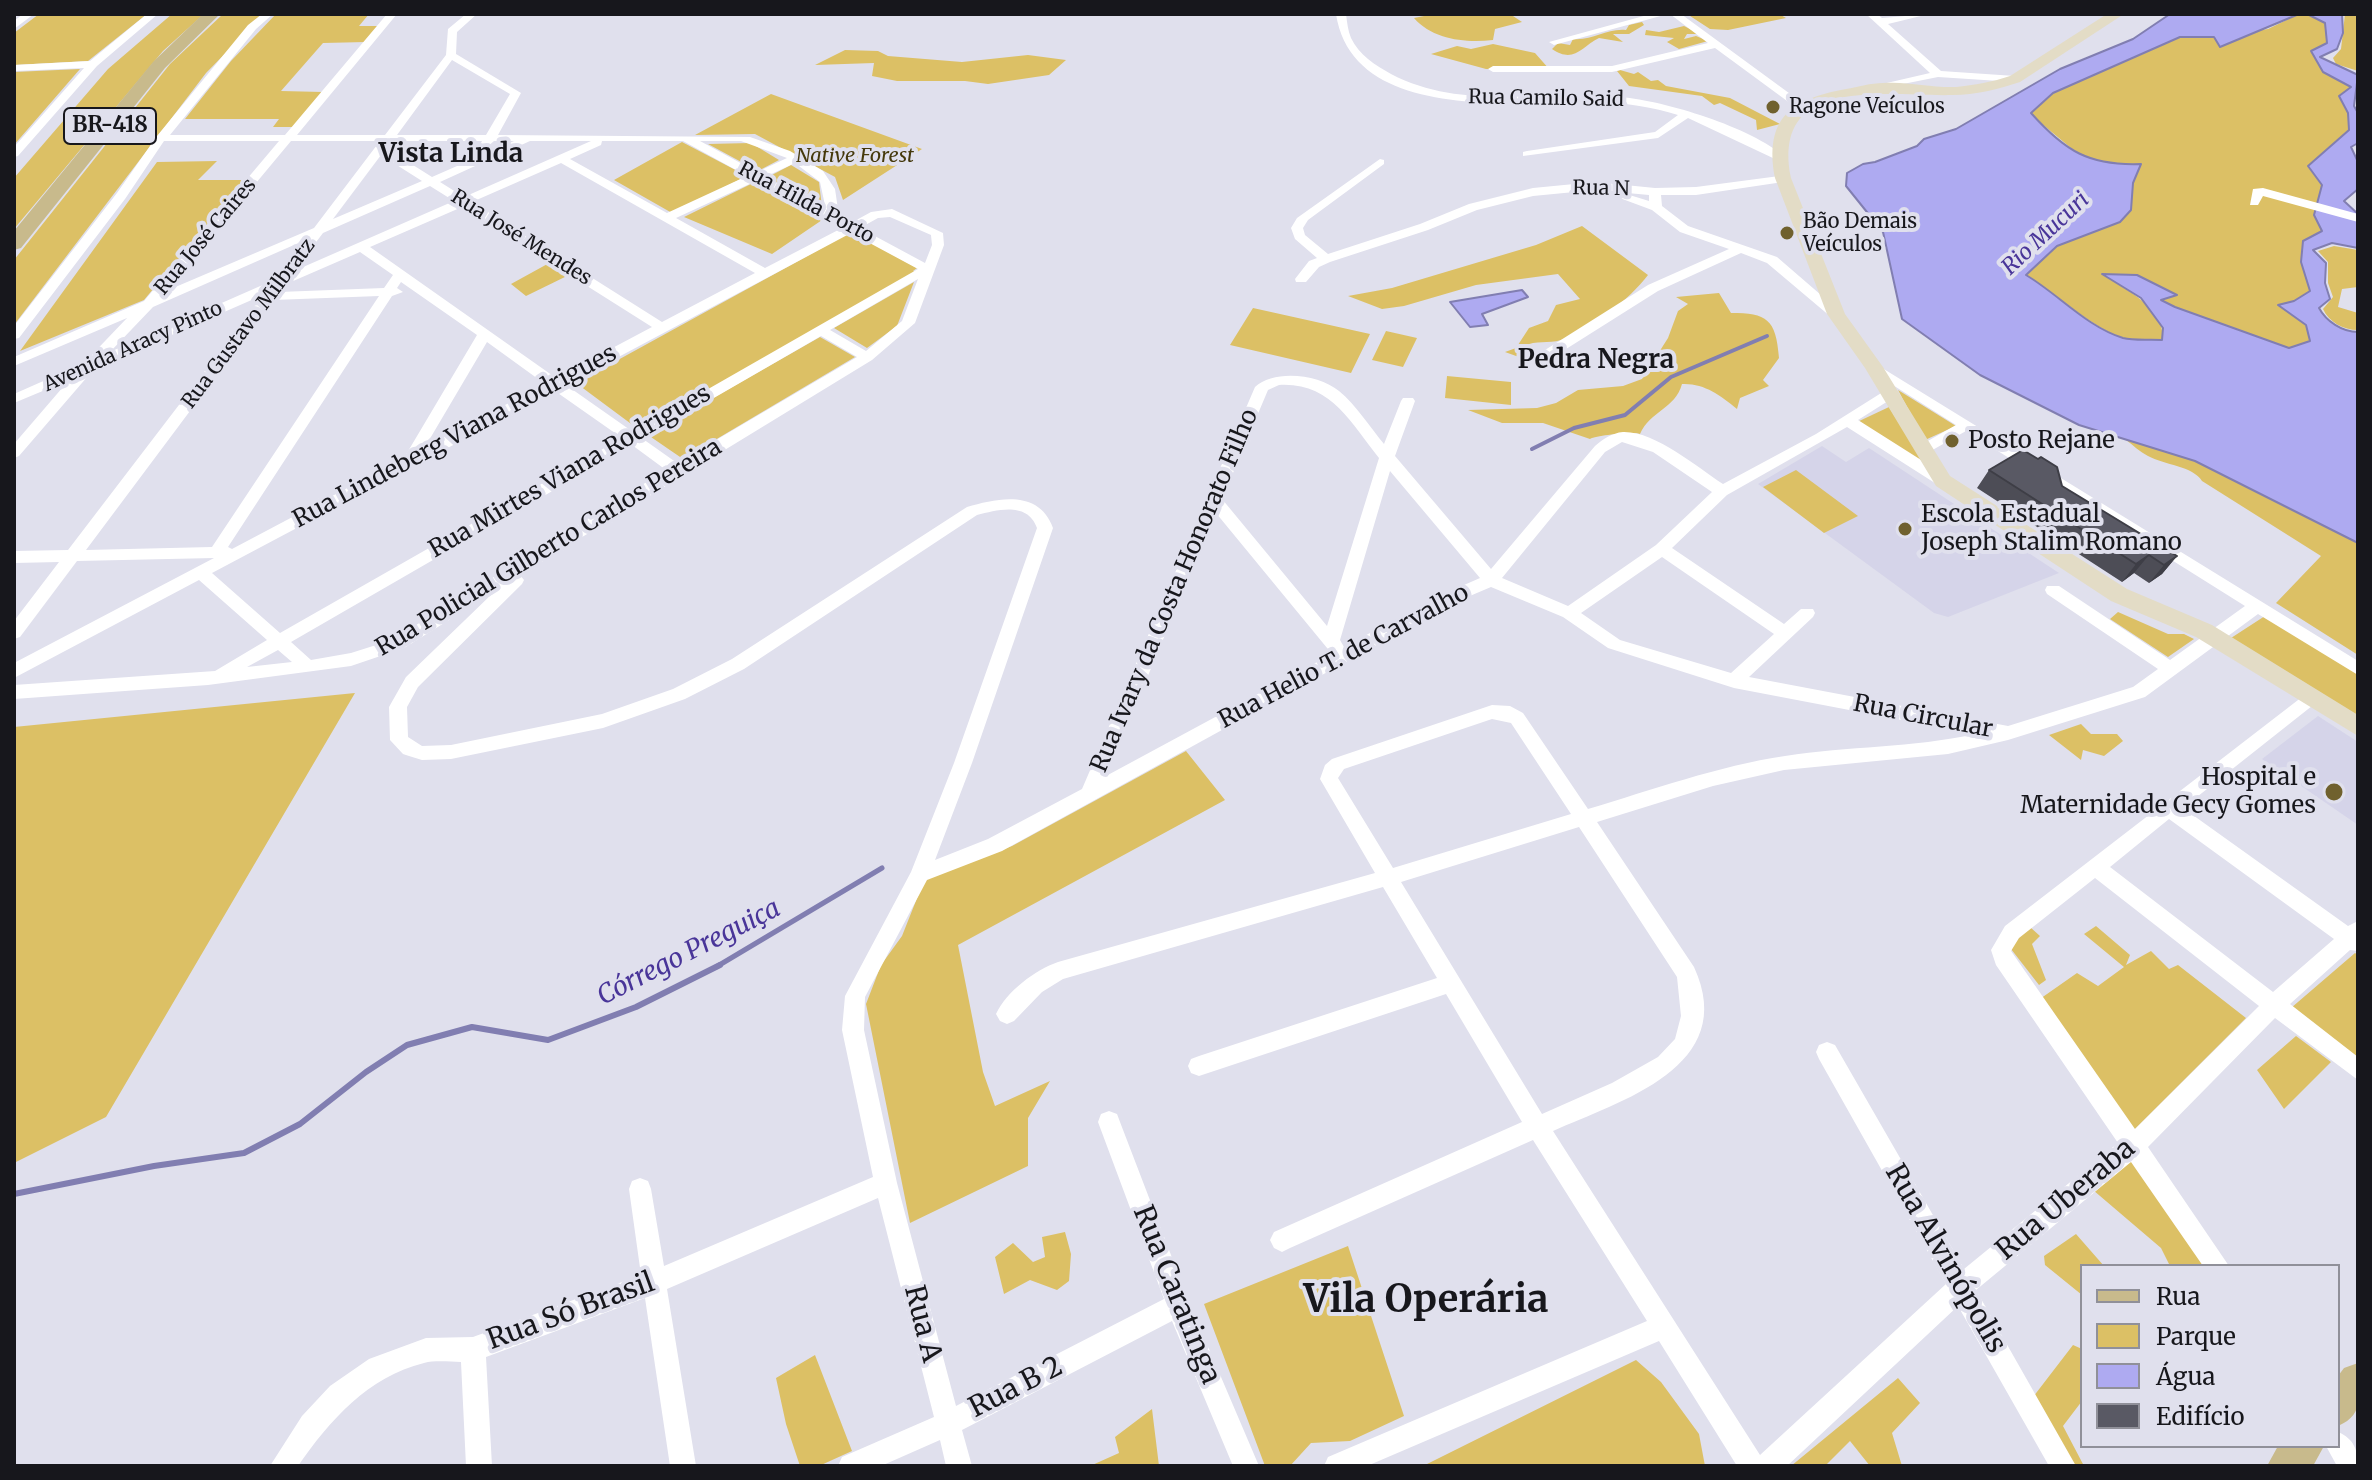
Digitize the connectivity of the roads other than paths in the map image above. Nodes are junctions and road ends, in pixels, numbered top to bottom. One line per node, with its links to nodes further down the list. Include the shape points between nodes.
1 (29, 14): 13 (street)
2 (153, 14): 17 (street)
3 (212, 14): 53 (main road, BR-418, via 159,65)
4 (268, 14): 25 (street)
5 (392, 14): 28 (street, Rua José Caires)
6 (472, 14): 16 (street, Rua Gustavo Milbratz, via 452,31)
7 (1341, 14): 24 (street, Rua Camilo Said, via 1345,40 1362,61 1421,88 1489,101 1622,100)
8 (1663, 14): 14 (street)
9 (1675, 14): 15 (street)
10 (1924, 14): 12 (street)
11 (2117, 14): 21 (main road)
12 (1875, 18): 20 (street)
13 (14, 26)
14 (1554, 42)
15 (1718, 44): 19 (street, via 1612,69); 23 (street)
16 (451, 55): 26 (street, via 516,93); 31 (street, Rua Gustavo Milbratz)
17 (93, 64): 18 (street); 32 (street)
18 (14, 68)
19 (1493, 69)
20 (1938, 74): 21 (street); 22 (street)
21 (2015, 79): 22 (main road, via 1955,91)
22 (1882, 87): 23 (main road)
23 (1802, 107): 34 (main road, via 1783,131)
24 (1688, 113): 33 (street, via 1658,135); 34 (street, Rua Camilo Said)
25 (161, 138): 28 (street); 70 (street)
26 (490, 138): 27 (street); 31 (street); 37 (street)
27 (531, 138): 30 (street); 37 (street)
28 (290, 139): 31 (street); 65 (street, Rua José Caires)
29 (685, 139): 30 (street); 36 (street, via 755,140); 39 (street, Rua Hilda Porto)
30 (604, 140): 35 (street, Avenida Aracy Pinto)
31 (385, 144): 41 (street, Rua José Mendes); 51 (street, Rua Gustavo Milbratz)
32 (14, 154)
33 (1527, 154)
34 (1779, 157): 40 (main road)
35 (562, 159): 44 (street, Avenida Aracy Pinto); 48 (street)
36 (794, 159): 39 (street); 47 (street, via 826,181)
37 (476, 162): 41 (street)
38 (1380, 162): 56 (street, via 1303,218 1297,228 1299,236)
39 (756, 176): 47 (street, Rua Hilda Porto); 48 (street)
40 (1783, 178): 42 (street, Rua N); 66 (main road)
41 (431, 181): 44 (street, Rua José Mendes); 51 (street)
42 (1655, 192): 43 (street, Rua N); 46 (street)
43 (1625, 193): 46 (street, Rua N); 56 (street, Rua N, via 1581,187 1473,207)
44 (465, 202): 54 (street, Avenida Aracy Pinto); 67 (street, Rua José Mendes)
45 (2254, 202): 49 (street, via 2259,192)
46 (1656, 207): 55 (street, Rua N, via 1684,229)
47 (833, 217): 50 (street, Rua Hilda Porto)
48 (667, 218): 59 (street)
49 (2358, 218)
50 (852, 227): 52 (street, Rua Lindeberg Viana Rodrigues, via 884,213); 57 (street, Rua Hilda Porto); 59 (street, Rua Lindeberg Viana Rodrigues)
51 (322, 229): 61 (street, Rua Gustavo Milbratz); 65 (street)
52 (937, 233): 57 (street, Rua Policial Gilberto Carlos Pereira, via 938,245)
53 (14, 244)
54 (361, 247): 58 (street); 61 (street, Avenida Aracy Pinto)
55 (1738, 250): 66 (street, Rua N, via 1779,265); 71 (street, via 1653,288)
56 (1326, 259): 60 (street, Rua N)
57 (927, 269): 68 (street, Rua Mirtes Viana Rodrigues); 72 (street, Rua Policial Gilberto Carlos Pereira, via 908,323)
58 (400, 274): 62 (street); 63 (street)
59 (766, 274): 67 (street, Rua Lindeberg Viana Rodrigues)
60 (1301, 279)
61 (279, 283): 64 (street, Rua Gustavo Milbratz); 75 (street, Avenida Aracy Pinto)
62 (389, 292): 63 (street); 64 (street); 92 (street)
63 (426, 292): 69 (street)
64 (270, 296): 94 (street, Rua Gustavo Milbratz)
65 (151, 301): 73 (street); 75 (street, Rua José Caires)
66 (1836, 314): 74 (main road)
67 (661, 327): 76 (street, Rua Lindeberg Viana Rodrigues)
68 (820, 330): 72 (street); 82 (street, Rua Mirtes Viana Rodrigues)
69 (485, 334): 76 (street); 86 (street)
70 (14, 335)
71 (1550, 353)
72 (867, 357): 87 (street, Rua Policial Gilberto Carlos Pereira)
73 (14, 362)
74 (1874, 367): 77 (main road); 81 (street)
75 (87, 368): 78 (street, Avenida Aracy Pinto); 84 (street, Rua José Caires)
76 (554, 383): 82 (street); 86 (street, Rua Lindeberg Viana Rodrigues)
77 (1891, 393): 80 (street); 83 (main road)
78 (14, 399)
79 (1408, 401): 85 (street)
80 (1848, 421): 88 (street); 89 (street)
81 (1966, 425): 83 (street); 100 (street)
82 (630, 437): 87 (street); 106 (street, Rua Mirtes Viana Rodrigues)
83 (1924, 449): 88 (main road)
84 (14, 453)
85 (1388, 454): 90 (street, Rua Ivary da Costa Honorato Filho, via 1327,389 1278,380 1262,387); 98 (street); 107 (street)
86 (409, 461): 93 (street, Rua Lindeberg Viana Rodrigues)
87 (677, 470): 95 (street, Rua Policial Gilberto Carlos Pereira)
88 (1943, 481): 105 (main road, via 2119,595)
89 (1722, 491): 91 (street); 98 (street, Rua Helio T. de Carvalho, via 1640,439 1611,441)
90 (1214, 500): 107 (street); 119 (street, Rua Ivary da Costa Honorato Filho)
91 (1662, 549): 101 (street); 104 (street)
92 (217, 552): 93 (street); 94 (street)
93 (240, 552): 97 (street, Rua Lindeberg Viana Rodrigues)
94 (73, 555): 96 (street); 103 (street, Rua Gustavo Milbratz)
95 (541, 556): 109 (street, Rua Policial Gilberto Carlos Pereira, via 398,644 365,658); 123 (street, Rua A, via 412,682 398,707 399,740 409,749 422,753 479,747 603,721 679,694 738,664 972,511 1000,503 1035,511 1045,528)
96 (14, 557)
97 (202, 574): 106 (street); 112 (street, Rua Lindeberg Viana Rodrigues)
98 (1491, 580): 101 (street, Rua Circular); 108 (street, Rua Helio T. de Carvalho)
99 (2053, 590): 111 (street)
100 (2259, 605): 105 (street, Rua Circular); 110 (street)
101 (1569, 613): 114 (street, Rua Circular, via 1614,644)
102 (1807, 613): 104 (street)
103 (14, 633)
104 (1785, 633): 114 (street)
105 (2215, 637): 111 (street, Rua Circular); 116 (main road)
106 (275, 641): 109 (street); 113 (street, Rua Mirtes Viana Rodrigues)
107 (1331, 641): 108 (street)
108 (1342, 656): 119 (street, Rua Helio T. de Carvalho)
109 (307, 666): 113 (street, Rua Policial Gilberto Carlos Pereira)
110 (2358, 669)
111 (2172, 670): 118 (street, Rua Circular, via 2139,692)
112 (14, 671)
113 (215, 678): 115 (street, Rua Policial Gilberto Carlos Pereira)
114 (1734, 681): 118 (street, Rua Circular)
115 (14, 692)
116 (2311, 697): 117 (main road); 120 (street)
117 (2358, 727)
118 (2008, 733): 121 (street, via 1948,747 1784,763)
119 (1088, 796): 123 (street, Rua Helio T. de Carvalho, via 995,845)
120 (2171, 810): 122 (street); 125 (street)
121 (1584, 818): 124 (street); 124 (street, via 1517,718 1492,712 1331,770 1329,779); 133 (street, via 1687,974 1693,999 1691,1029 1675,1056 1638,1081)
122 (2097, 868): 127 (street); 134 (street, via 2012,932 2003,944 2003,959)
123 (920, 874): 135 (street, Rua A, via 855,996 853,1030)
124 (1387, 878): 126 (street); 128 (street, via 1058,971 1035,985)
125 (2355, 937): 127 (street, Rua Uberaba)
126 (1451, 983): 130 (street); 133 (street)
127 (2274, 1005): 131 (street); 134 (street, Rua Uberaba)
128 (1007, 1014)
129 (1827, 1052): 140 (street, Rua Alvinópolis)
130 (1199, 1066)
131 (2358, 1070)
132 (1109, 1122): 141 (street, Rua Caratinga)
133 (1537, 1127): 137 (street); 142 (street)
134 (2134, 1145): 138 (street); 140 (street, Rua Uberaba)
135 (886, 1183): 139 (street, Rua Só Brasil); 146 (street, Rua A)
136 (640, 1189): 139 (street)
137 (1282, 1240)
138 (2216, 1264)
139 (657, 1281): 143 (street, Rua Só Brasil); 151 (street)
140 (1961, 1287): 157 (street, Rua Uberaba); 158 (street, Rua Alvinópolis)
141 (1178, 1305): 146 (street, Rua B 2); 154 (street, Rua Caratinga)
142 (1664, 1326): 155 (street); 156 (street)
143 (473, 1349): 149 (street, Rua Só Brasil, via 426,1350 378,1368 339,1395); 150 (street)
144 (2358, 1382): 145 (main road)
145 (2340, 1404)
146 (947, 1424): 152 (street, Rua B 2); 153 (street, Rua A)
147 (2302, 1448): 159 (main road)
148 (2340, 1448): 160 (street)
149 (283, 1466)
150 (479, 1466)
151 (683, 1466)
152 (851, 1466)
153 (959, 1466)
154 (1246, 1466)
155 (1337, 1466)
156 (1752, 1466)
157 (1768, 1466)
158 (2063, 1466)
159 (2287, 1466)
160 (2353, 1466)

